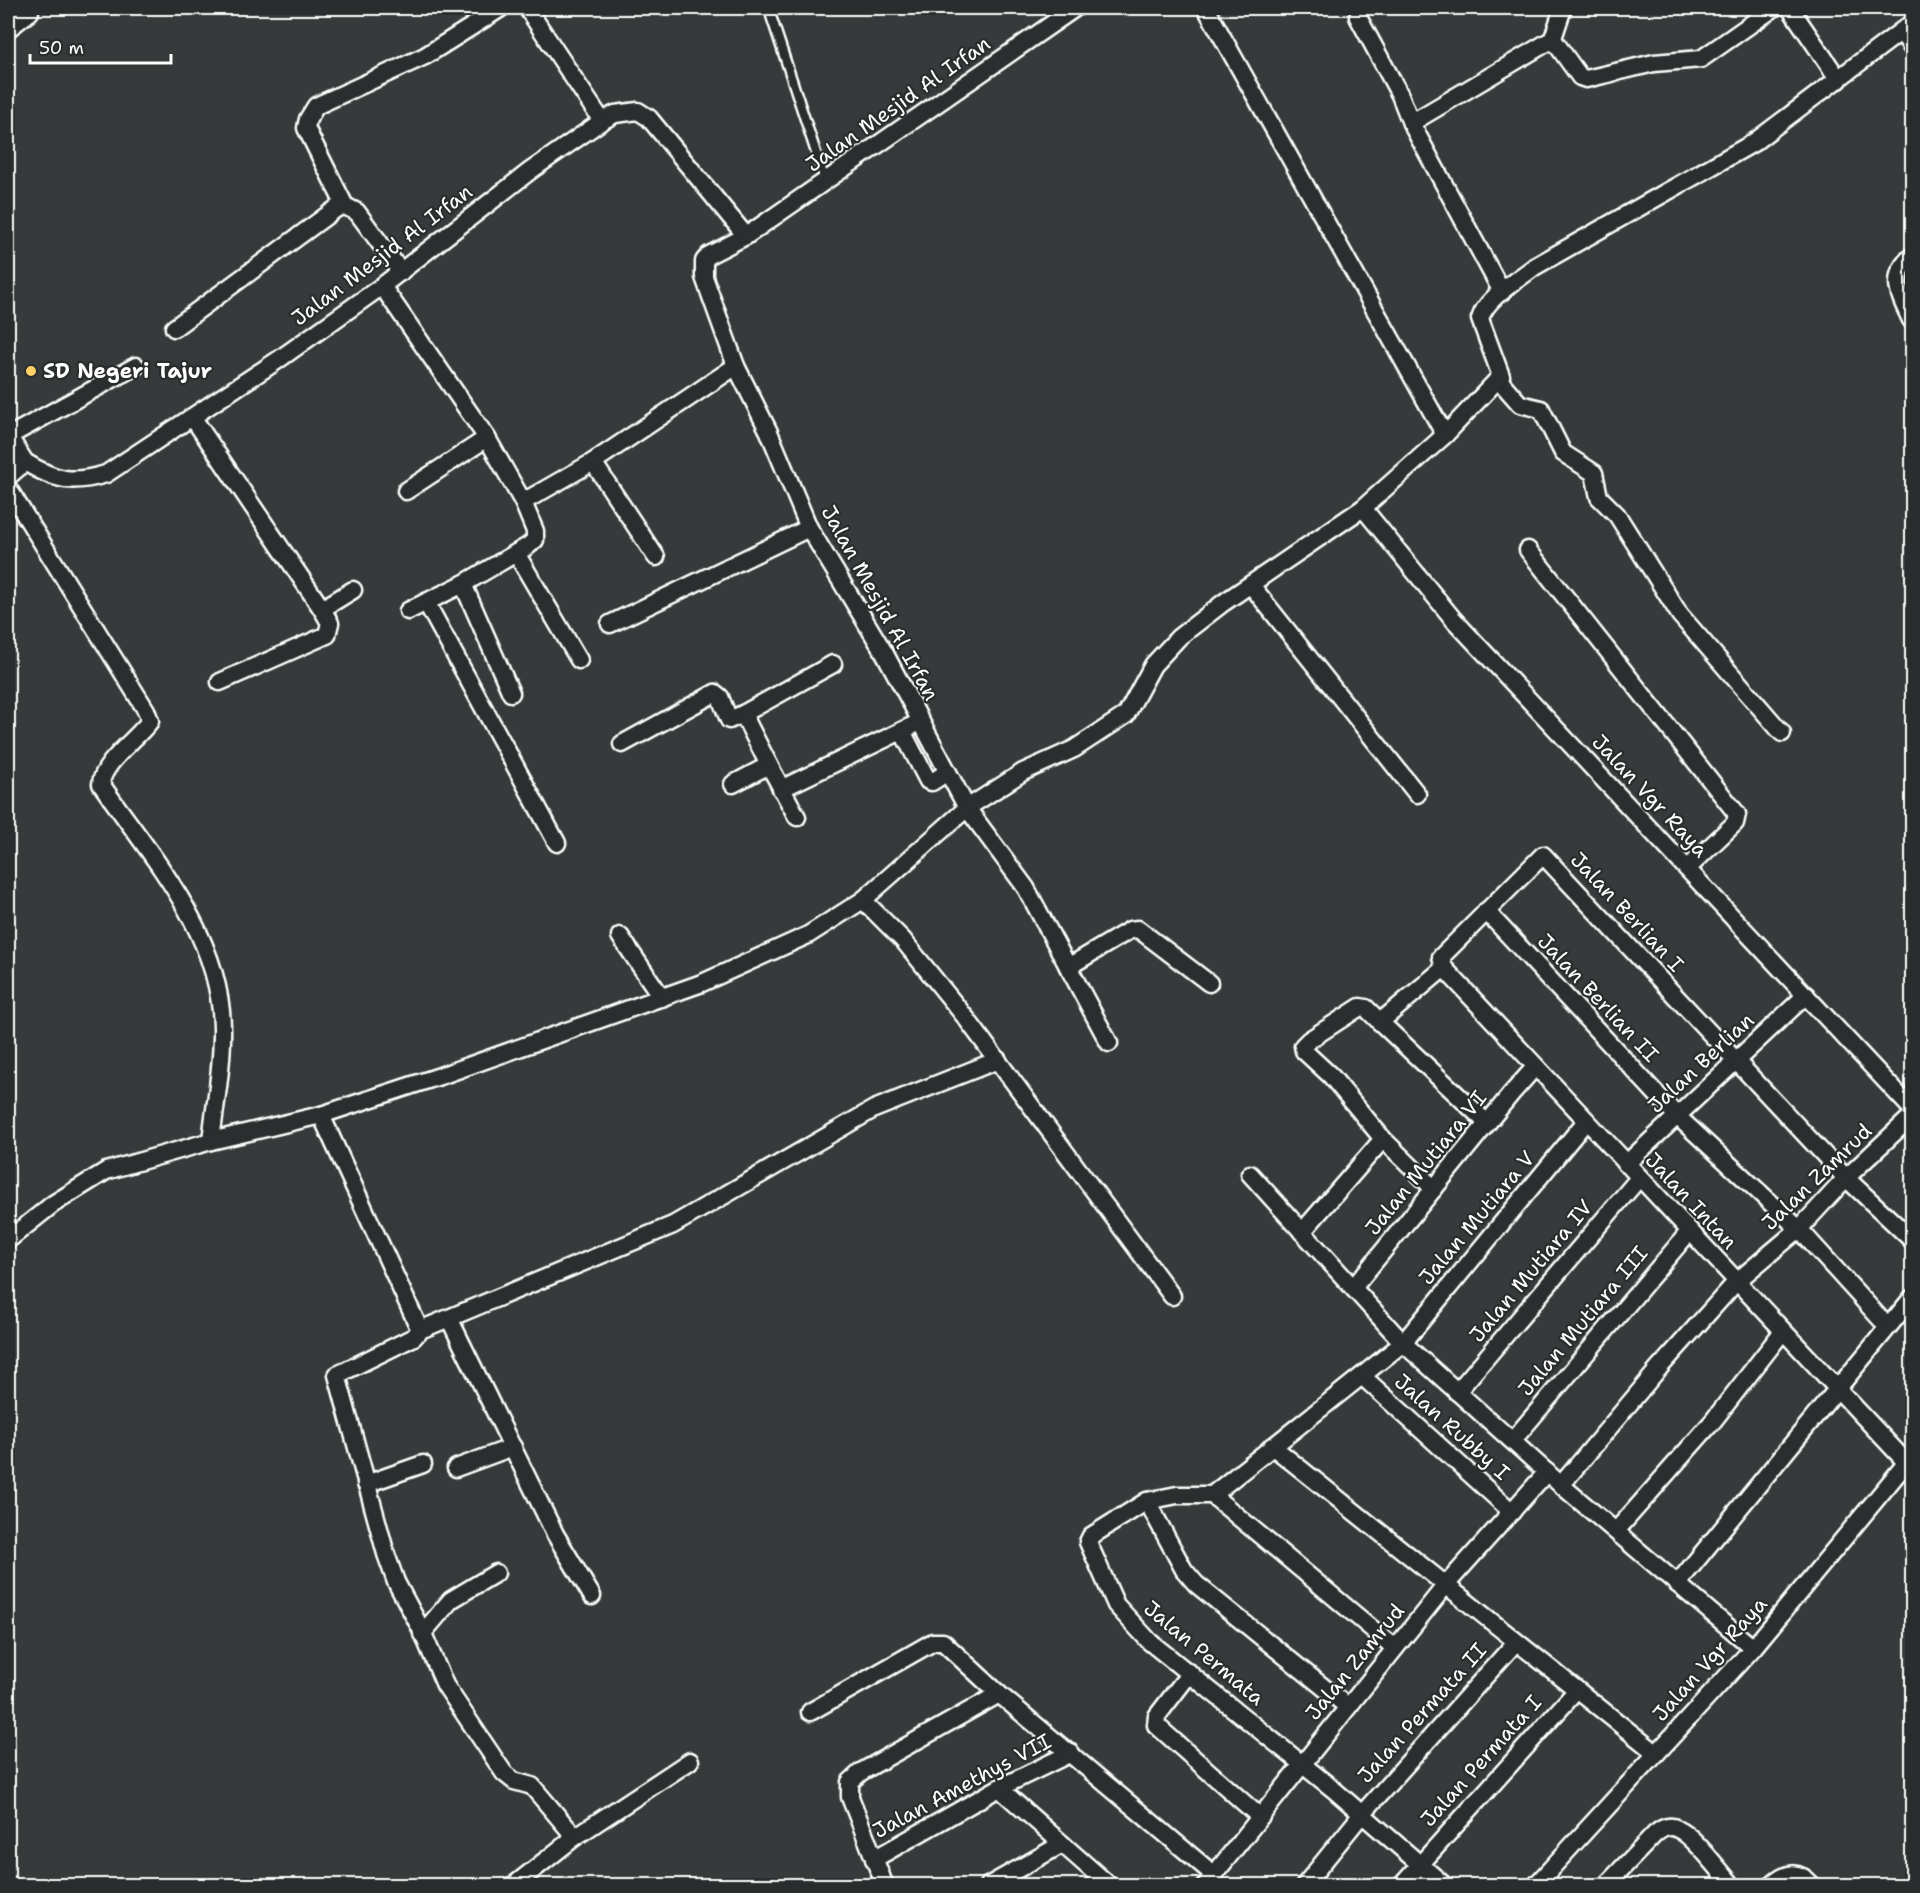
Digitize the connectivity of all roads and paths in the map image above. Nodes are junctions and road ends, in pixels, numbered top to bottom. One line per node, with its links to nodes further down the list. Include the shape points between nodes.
1 (501, 8): 19 (street, via 425,56 316,106 306,128)
2 (527, 8): 16 (street)
3 (1076, 8): 18 (street, Jalan Mesjid Al Irfan)
4 (1206, 8): 31 (street)
5 (1563, 8): 13 (street)
6 (1774, 8): 13 (street, via 1701,59 1654,63 1586,79 1580,77)
7 (1790, 8): 15 (street)
8 (31, 9): 12 (street)
9 (771, 16): 18 (lane)
10 (1358, 17): 17 (street, via 1381,56)
11 (1907, 28): 14 (street); 15 (street)
12 (8, 29)
13 (1552, 41): 17 (street)
14 (1912, 48)
15 (1839, 80): 24 (street, via 1753,143 1534,267)
16 (602, 121): 20 (street, Jalan Mesjid Al Irfan, via 626,111 638,111 649,118); 22 (street, Jalan Mesjid Al Irfan, via 530,171)
17 (1411, 123): 24 (street)
18 (826, 183): 20 (street, Jalan Mesjid Al Irfan)
19 (345, 206): 22 (street, via 357,212); 26 (street, via 329,212)
20 (746, 236): 28 (street, Jalan Mesjid Al Irfan, via 709,255 703,267)
21 (1912, 256): 25 (street, via 1901,271 1896,288)
22 (401, 272): 23 (street, Jalan Mesjid Al Irfan)
23 (382, 286): 30 (street, Jalan Mesjid Al Irfan); 33 (street)
24 (1502, 292): 29 (street, via 1482,311 1480,319 1502,372)
25 (1911, 320)
26 (174, 328)
27 (136, 366): 32 (street)
28 (736, 366): 35 (street); 41 (street, Jalan Mesjid Al Irfan)
29 (1499, 380): 31 (street); 59 (street, via 1520,404 1541,409 1563,453 1594,473 1599,497 1617,515 1680,615)
30 (193, 418): 34 (street, Jalan Mesjid Al Irfan, via 106,474 91,478 63,480); 49 (street)
31 (1445, 435): 40 (street)
32 (8, 436): 34 (street)
33 (487, 438): 38 (street); 39 (street)
34 (25, 462): 36 (street)
35 (593, 462): 39 (street); 44 (street)
36 (8, 477)
37 (8, 488): 90 (street, via 150,721 101,775 101,784 188,910 210,961 222,1029)
38 (406, 491)
39 (523, 502): 43 (street, via 535,540)
40 (1363, 508): 46 (street); 69 (street, Jalan Vgr Raya, via 1454,620)
41 (809, 528): 51 (street); 57 (street, Jalan Mesjid Al Irfan, via 885,654)
42 (1528, 550): 69 (street, via 1737,814 1735,823)
43 (516, 553): 45 (street); 52 (street)
44 (656, 556)
45 (463, 584): 48 (street); 55 (street)
46 (1251, 585): 65 (street); 66 (street, via 1200,619 1164,651 1126,715 1110,728 1023,772)
47 (353, 590): 49 (street)
48 (426, 602): 50 (street); 68 (street)
49 (322, 609): 54 (street, via 330,624 327,635)
50 (408, 611)
51 (610, 624)
52 (579, 660)
53 (833, 664): 56 (street)
54 (219, 682)
55 (511, 693)
56 (743, 714): 60 (street, via 729,720 715,693); 61 (street)
57 (920, 722): 58 (street); 62 (street, Jalan Mesjid Al Irfan)
58 (902, 731): 62 (street, via 928,781); 64 (street)
59 (1782, 733)
60 (622, 744)
61 (770, 765): 63 (street); 64 (street)
62 (946, 773): 66 (street, Jalan Mesjid Al Irfan)
63 (733, 784)
64 (781, 789): 67 (street)
65 (1417, 794)
66 (967, 808): 70 (street); 73 (street, Jalan Mesjid Al Irfan, via 1026,888)
67 (797, 817)
68 (557, 843)
69 (1688, 868): 76 (street, Jalan Vgr Raya)
70 (862, 900): 77 (street, via 780,949); 80 (street, via 903,940)
71 (1486, 911): 74 (street, Jalan Berlian I, via 1441,957); 81 (street, Jalan Berlian I, via 1543,855); 85 (street, Jalan Berlian II)
72 (620, 936): 77 (street)
73 (1068, 967): 75 (street, via 1138,929); 79 (street, Jalan Mesjid Al Irfan)
74 (1444, 968): 78 (street); 82 (street, Jalan Intan)
75 (1209, 983)
76 (1806, 995): 81 (street, Jalan Berlian); 83 (street, Jalan Vgr Raya)
77 (662, 998): 84 (street)
78 (1380, 1022): 88 (street); 89 (street, via 1360,1007 1303,1046)
79 (1109, 1043)
80 (998, 1060): 103 (street); 105 (street, via 874,1109 673,1225)
81 (1736, 1061): 85 (street, Jalan Berlian); 94 (street)
82 (1535, 1067): 87 (street, Jalan Intan); 88 (street, Jalan Mutiara VI)
83 (1912, 1109)
84 (321, 1115): 90 (street); 107 (street)
85 (1677, 1116): 91 (street, Jalan Berlian); 96 (street, Jalan Berlian II)
86 (1912, 1116): 94 (street, Jalan Zamrud)
87 (1586, 1121): 91 (street, Jalan Intan); 109 (street, Jalan Mutiara V)
88 (1487, 1123): 95 (street, Jalan Mutiara VI)
89 (1383, 1139): 95 (street); 97 (street)
90 (211, 1141): 99 (street, via 106,1171 53,1204)
91 (1626, 1164): 93 (street, Jalan Intan)
92 (1250, 1174): 97 (street)
93 (1639, 1178): 98 (street, Jalan Intan); 112 (street, Jalan Mutiara IV)
94 (1846, 1178): 96 (street, Jalan Zamrud); 100 (street)
95 (1434, 1189): 102 (street, Jalan Mutiara VI)
96 (1799, 1229): 101 (street, Jalan Zamrud); 106 (street, Jalan Berlian II)
97 (1302, 1232): 102 (street)
98 (1689, 1232): 101 (street, Jalan Intan); 113 (street, Jalan Mutiara III)
99 (8, 1240)
100 (1912, 1240)
101 (1736, 1282): 108 (street, Jalan Intan); 121 (street, Jalan Zamrud)
102 (1353, 1288): 109 (street)
103 (1172, 1296)
104 (1912, 1298): 106 (street)
105 (449, 1318): 107 (street); 114 (street)
106 (1887, 1326): 111 (street)
107 (420, 1330): 120 (street, via 414,1337 337,1375)
108 (1783, 1331): 111 (street, Jalan Intan); 125 (street, via 1713,1421)
109 (1403, 1343): 110 (street); 112 (street)
110 (1362, 1376): 115 (street); 124 (street, Jalan Rubby I)
111 (1837, 1389): 116 (street, Jalan Intan); 127 (street)
112 (1456, 1392): 113 (street)
113 (1513, 1440): 119 (street)
114 (513, 1446): 118 (street); 129 (street, via 555,1534)
115 (1272, 1446): 122 (street); 128 (street)
116 (1909, 1459): 133 (street, Jalan Vgr Raya)
117 (423, 1464): 120 (street)
118 (456, 1468)
119 (1547, 1472): 121 (street); 124 (street, Jalan Zamrud)
120 (366, 1485): 130 (street, via 396,1582)
121 (1561, 1485): 125 (street)
122 (1212, 1495): 123 (street, Jalan Permata, via 1177,1495); 132 (street)
123 (1147, 1501): 134 (street, Jalan Permata, via 1091,1536 1089,1547 1116,1605 1150,1642); 137 (street, via 1184,1570 1196,1584)
124 (1512, 1512): 128 (street, Jalan Zamrud)
125 (1616, 1532): 127 (street)
126 (496, 1573): 130 (street, via 451,1600)
127 (1677, 1584): 133 (street)
128 (1445, 1586): 131 (street); 132 (street, Jalan Zamrud)
129 (592, 1596)
130 (422, 1634): 146 (street, via 445,1685 504,1773 514,1781 532,1786)
131 (1516, 1642): 135 (street); 144 (street, Jalan Permata II)
132 (1395, 1648): 137 (street, Jalan Zamrud)
133 (1753, 1648): 140 (street, Jalan Vgr Raya)
134 (1190, 1673): 142 (street, Jalan Permata); 145 (street, via 1157,1716 1156,1725)
135 (1576, 1690): 140 (street); 149 (street, Jalan Permata I)
136 (999, 1694): 138 (street, via 944,1642 938,1641); 139 (street); 148 (street, via 852,1779 850,1797)
137 (1348, 1707): 142 (street, Jalan Zamrud)
138 (810, 1712)
139 (1071, 1752): 143 (street, Jalan Amethys VII); 150 (street)
140 (1656, 1753): 159 (street, Jalan Vgr Raya)
141 (690, 1761): 146 (street)
142 (1302, 1764): 144 (street, Jalan Permata); 145 (street, Jalan Zamrud)
143 (999, 1788): 147 (street); 148 (street, Jalan Amethys VII)
144 (1362, 1814): 149 (street, Jalan Permata); 156 (street, Jalan Permata II)
145 (1260, 1817): 150 (street, Jalan Zamrud)
146 (575, 1837): 152 (street)
147 (1062, 1844): 154 (street); 155 (street)
148 (874, 1859): 153 (street)
149 (1419, 1863): 157 (street, Jalan Permata I); 158 (street, Jalan Permata)
150 (1209, 1880)
151 (1776, 1884): 162 (street, via 1783,1875 1798,1874)
152 (513, 1886)
153 (885, 1886)
154 (988, 1886)
155 (1110, 1886)
156 (1304, 1886)
157 (1401, 1886)
158 (1445, 1886)
159 (1535, 1886)
160 (1605, 1886): 161 (street, via 1655,1834 1672,1827 1689,1836)
161 (1732, 1886)
162 (1813, 1886)

